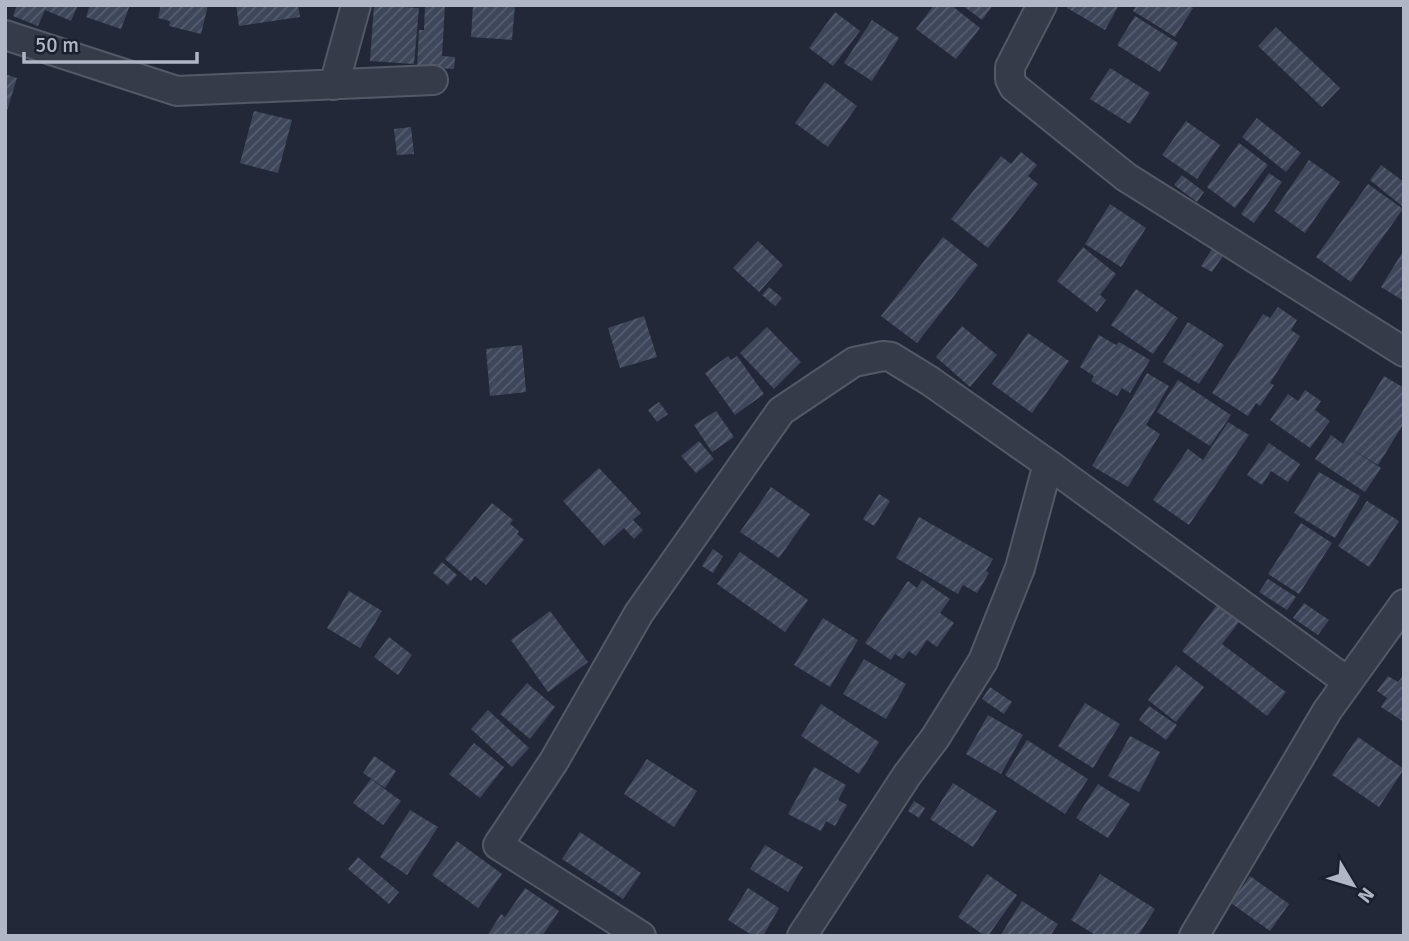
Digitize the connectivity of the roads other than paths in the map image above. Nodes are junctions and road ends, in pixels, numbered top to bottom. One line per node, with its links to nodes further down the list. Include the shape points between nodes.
1 (356, 5): 5 (street)
2 (1042, 5): 6 (street, via 1010,67 1014,87 1126,177)
3 (5, 35): 5 (street, via 177,91)
4 (433, 80): 5 (street)
5 (334, 85)
6 (1404, 352)
7 (1048, 464): 9 (street); 11 (street, via 891,357 855,362 781,411 639,613 554,761 498,845); 12 (street, via 1020,568 983,661)
8 (1404, 604): 9 (street)
9 (1348, 682): 10 (street, via 1327,711)
10 (1206, 931)
11 (641, 936)
12 (802, 936)

